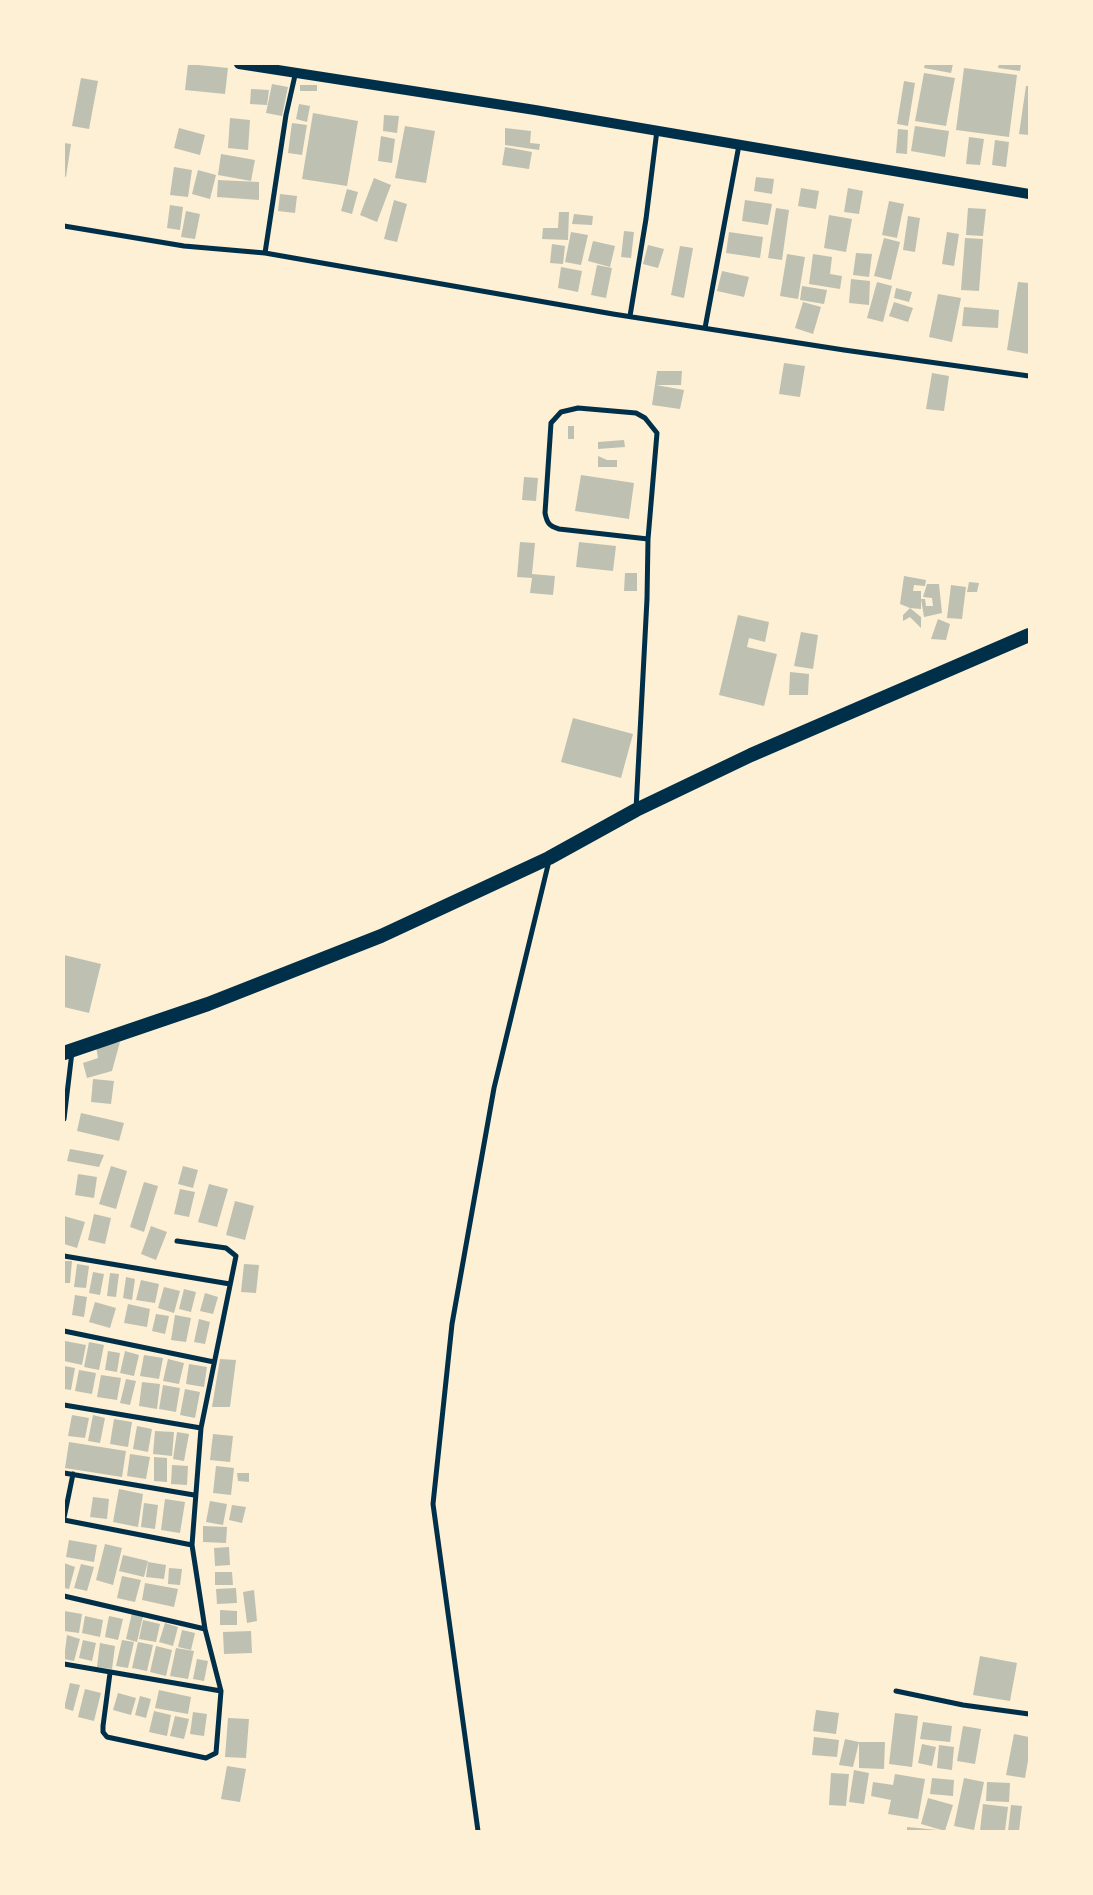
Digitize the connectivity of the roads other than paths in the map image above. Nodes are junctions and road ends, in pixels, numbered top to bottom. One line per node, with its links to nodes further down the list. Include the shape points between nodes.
1 (239, 64): 2 (main road)
2 (296, 71): 3 (main road); 7 (street)
3 (657, 130): 4 (main road); 8 (street)
4 (740, 145): 5 (main road); 9 (street)
5 (1029, 194)
6 (64, 226): 7 (street, via 184,246)
7 (265, 253): 8 (street)
8 (630, 316): 9 (street)
9 (705, 328): 10 (street)
10 (1029, 376)
11 (648, 539): 11 (street, via 657,433 645,418 636,413 578,408 561,412 551,424 545,513 550,527); 13 (street)
12 (1029, 635): 13 (highway, via 751,755)
13 (636, 810): 14 (highway)
14 (549, 858): 15 (highway, via 338,954 208,1004); 36 (street, via 494,1088 452,1324 433,1504)
15 (68, 1052): 16 (street)
16 (64, 1119)
17 (176, 1241): 19 (street, via 234,1252)
18 (64, 1256): 19 (street)
19 (230, 1284): 21 (street)
20 (64, 1331): 21 (street)
21 (214, 1362): 23 (street)
22 (64, 1406): 23 (street)
23 (201, 1428): 26 (street)
24 (64, 1473): 25 (street)
25 (73, 1474): 26 (street); 27 (street)
26 (194, 1495): 28 (street)
27 (64, 1519): 28 (street)
28 (192, 1545): 30 (street)
29 (64, 1596): 30 (street)
30 (205, 1630): 33 (street)
31 (64, 1664): 32 (street)
32 (110, 1673): 33 (street); 33 (street, via 102,1726 107,1737 206,1758 216,1753)
33 (221, 1691)
34 (896, 1691): 35 (street)
35 (1029, 1714)
36 (478, 1831)

